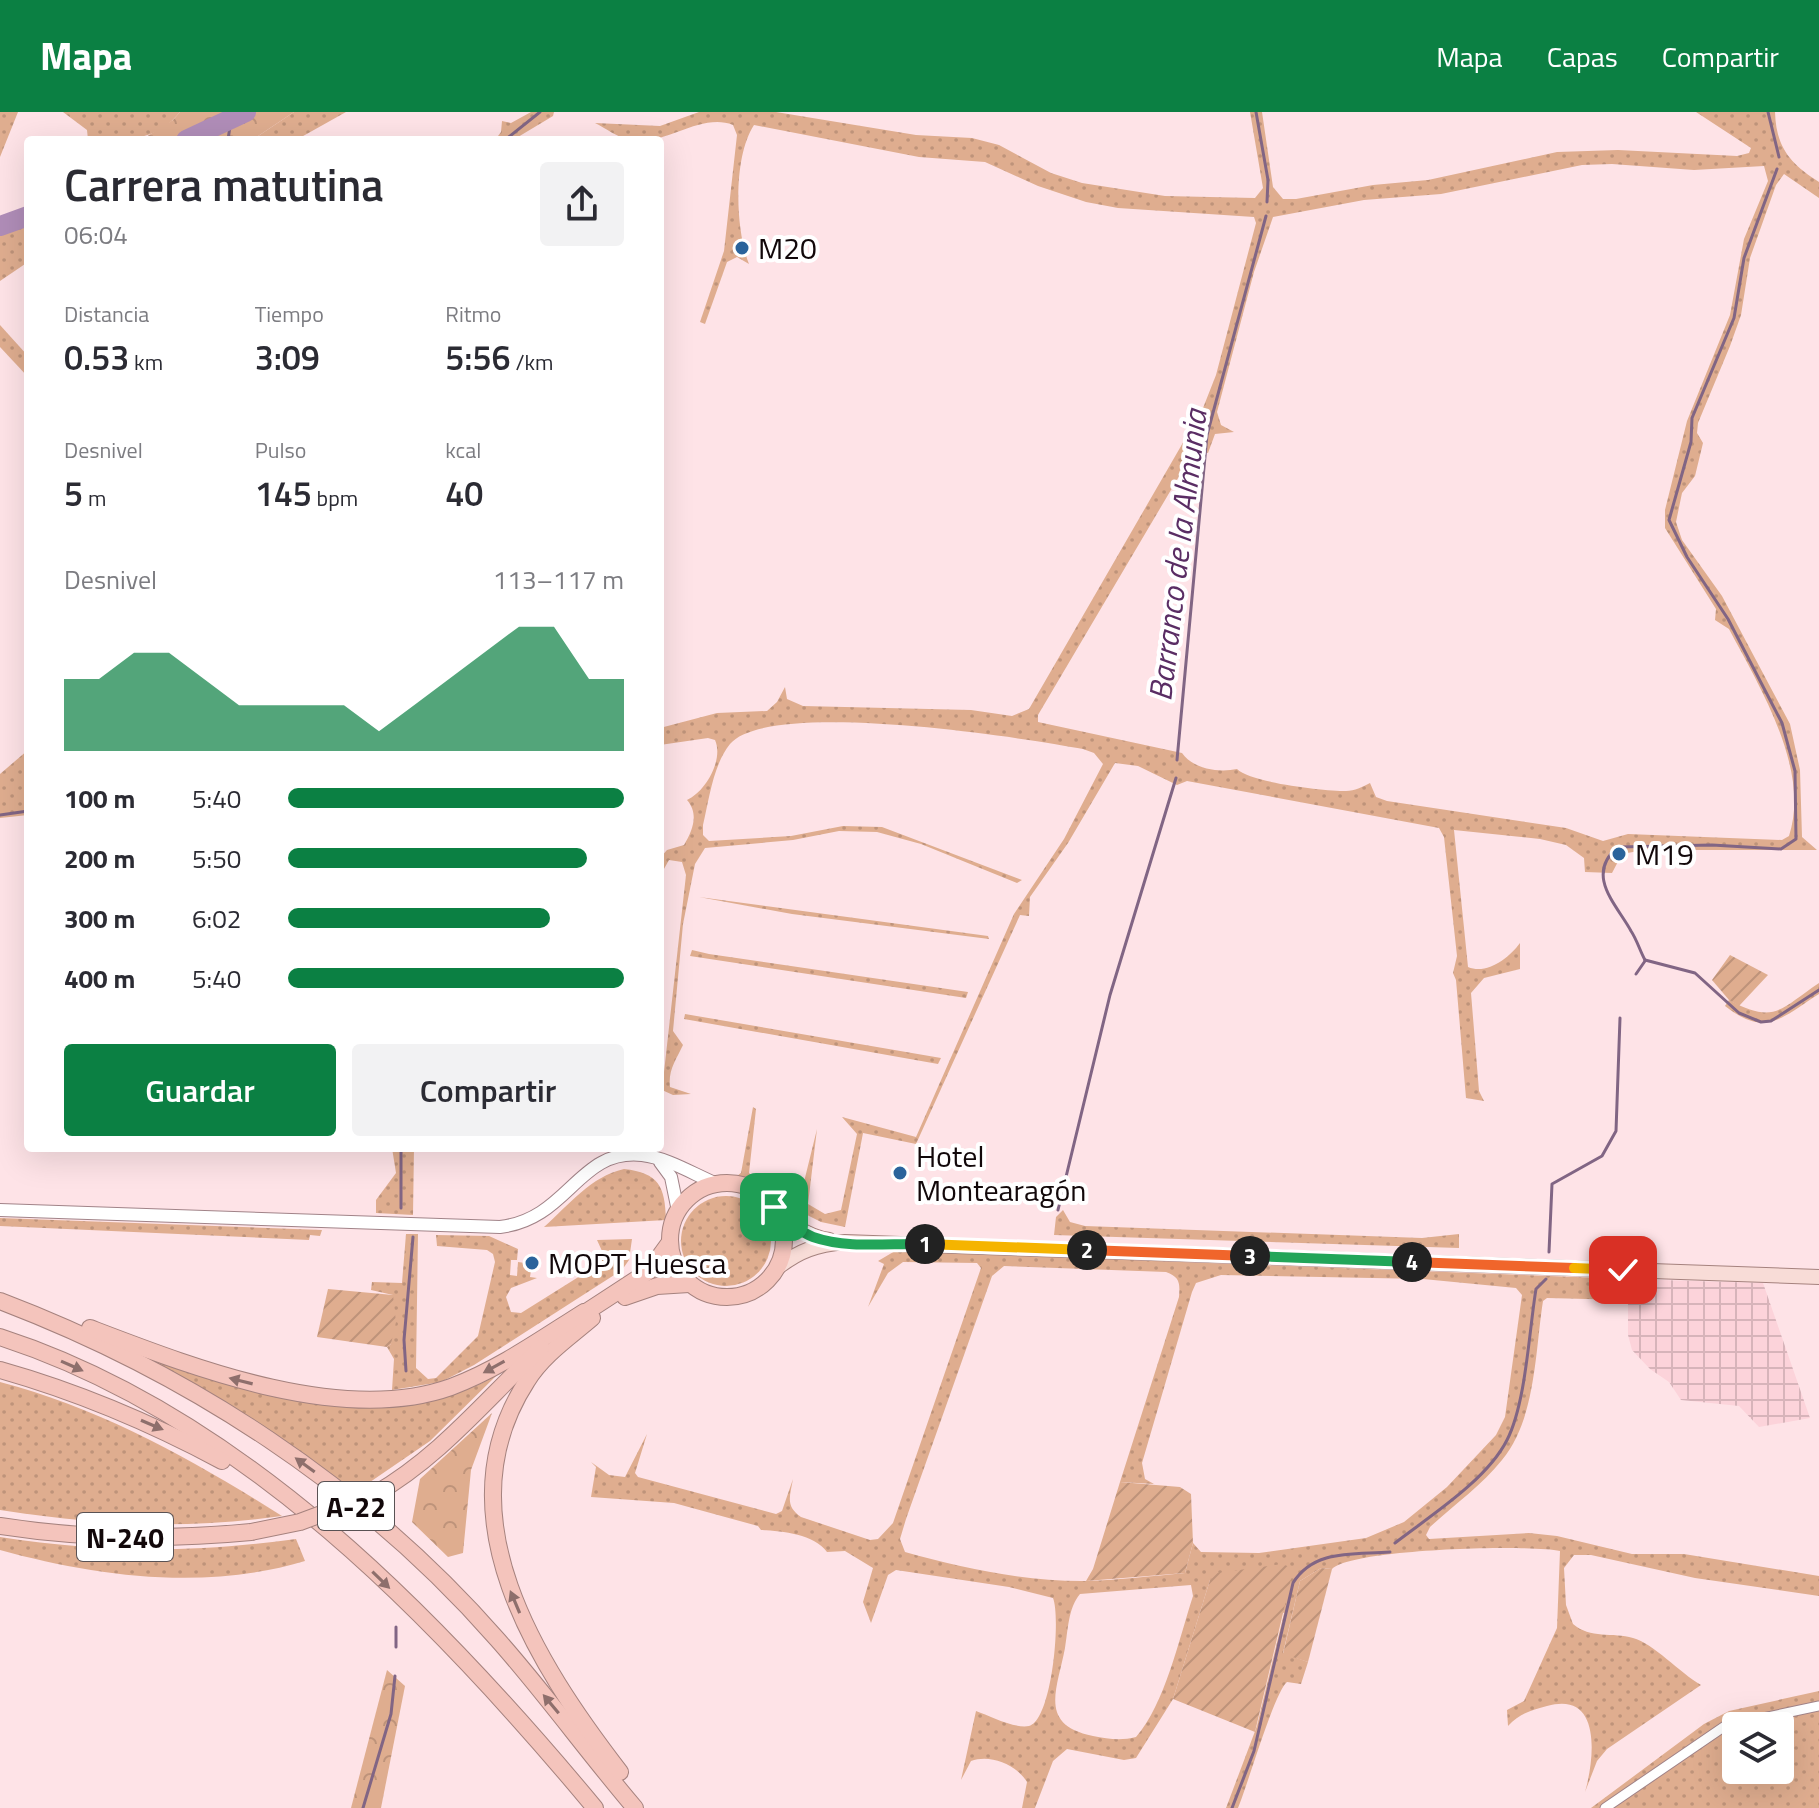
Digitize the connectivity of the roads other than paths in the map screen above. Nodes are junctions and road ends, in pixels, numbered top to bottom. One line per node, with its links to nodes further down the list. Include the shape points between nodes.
1 (654, 1158): 2 (street); 4 (street, via 620,1156 599,1163 544,1213 500,1227); 5 (street, via 667,1169)
2 (717, 1184): 3 (highway, via 749,1187); 5 (highway, via 688,1198)
3 (774, 1207): 7 (main road, via 795,1228); 8 (highway, via 784,1231)
4 (0, 1210)
5 (678, 1211): 6 (highway)
6 (670, 1242): 10 (highway); 11 (highway)
7 (845, 1242): 8 (main road, via 812,1246); 9 (main road)
8 (777, 1268): 11 (highway, via 742,1295 713,1295)
9 (1819, 1277)
10 (653, 1278): 11 (highway); 13 (highway, N-240)
11 (689, 1284)
12 (0, 1299): 13 (highway, one-way to 12, via 449,1388 410,1397 365,1398 279,1389 217,1374); 20 (highway, A-22, one-way to 12, via 496,1637 432,1572 330,1483 174,1381)
13 (588, 1315): 16 (highway, N-240, bridge, via 538,1350 440,1449 375,1494 300,1522 251,1532 148,1538); 21 (highway, one-way to 13, via 588,1731 533,1639 506,1580 492,1516 492,1484 503,1429 526,1381)
14 (0, 1337): 17 (highway, A-22, one-way to 17, via 113,1384 181,1423)
15 (0, 1370): 17 (highway, one-way to 17, via 166,1431)
16 (0, 1526)
17 (324, 1526): 19 (highway, A-22, one-way to 19, via 511,1710)
18 (1819, 1706): 22 (street, via 1725,1726)
19 (595, 1808)
20 (635, 1808)
21 (648, 1808)
22 (1605, 1808)

